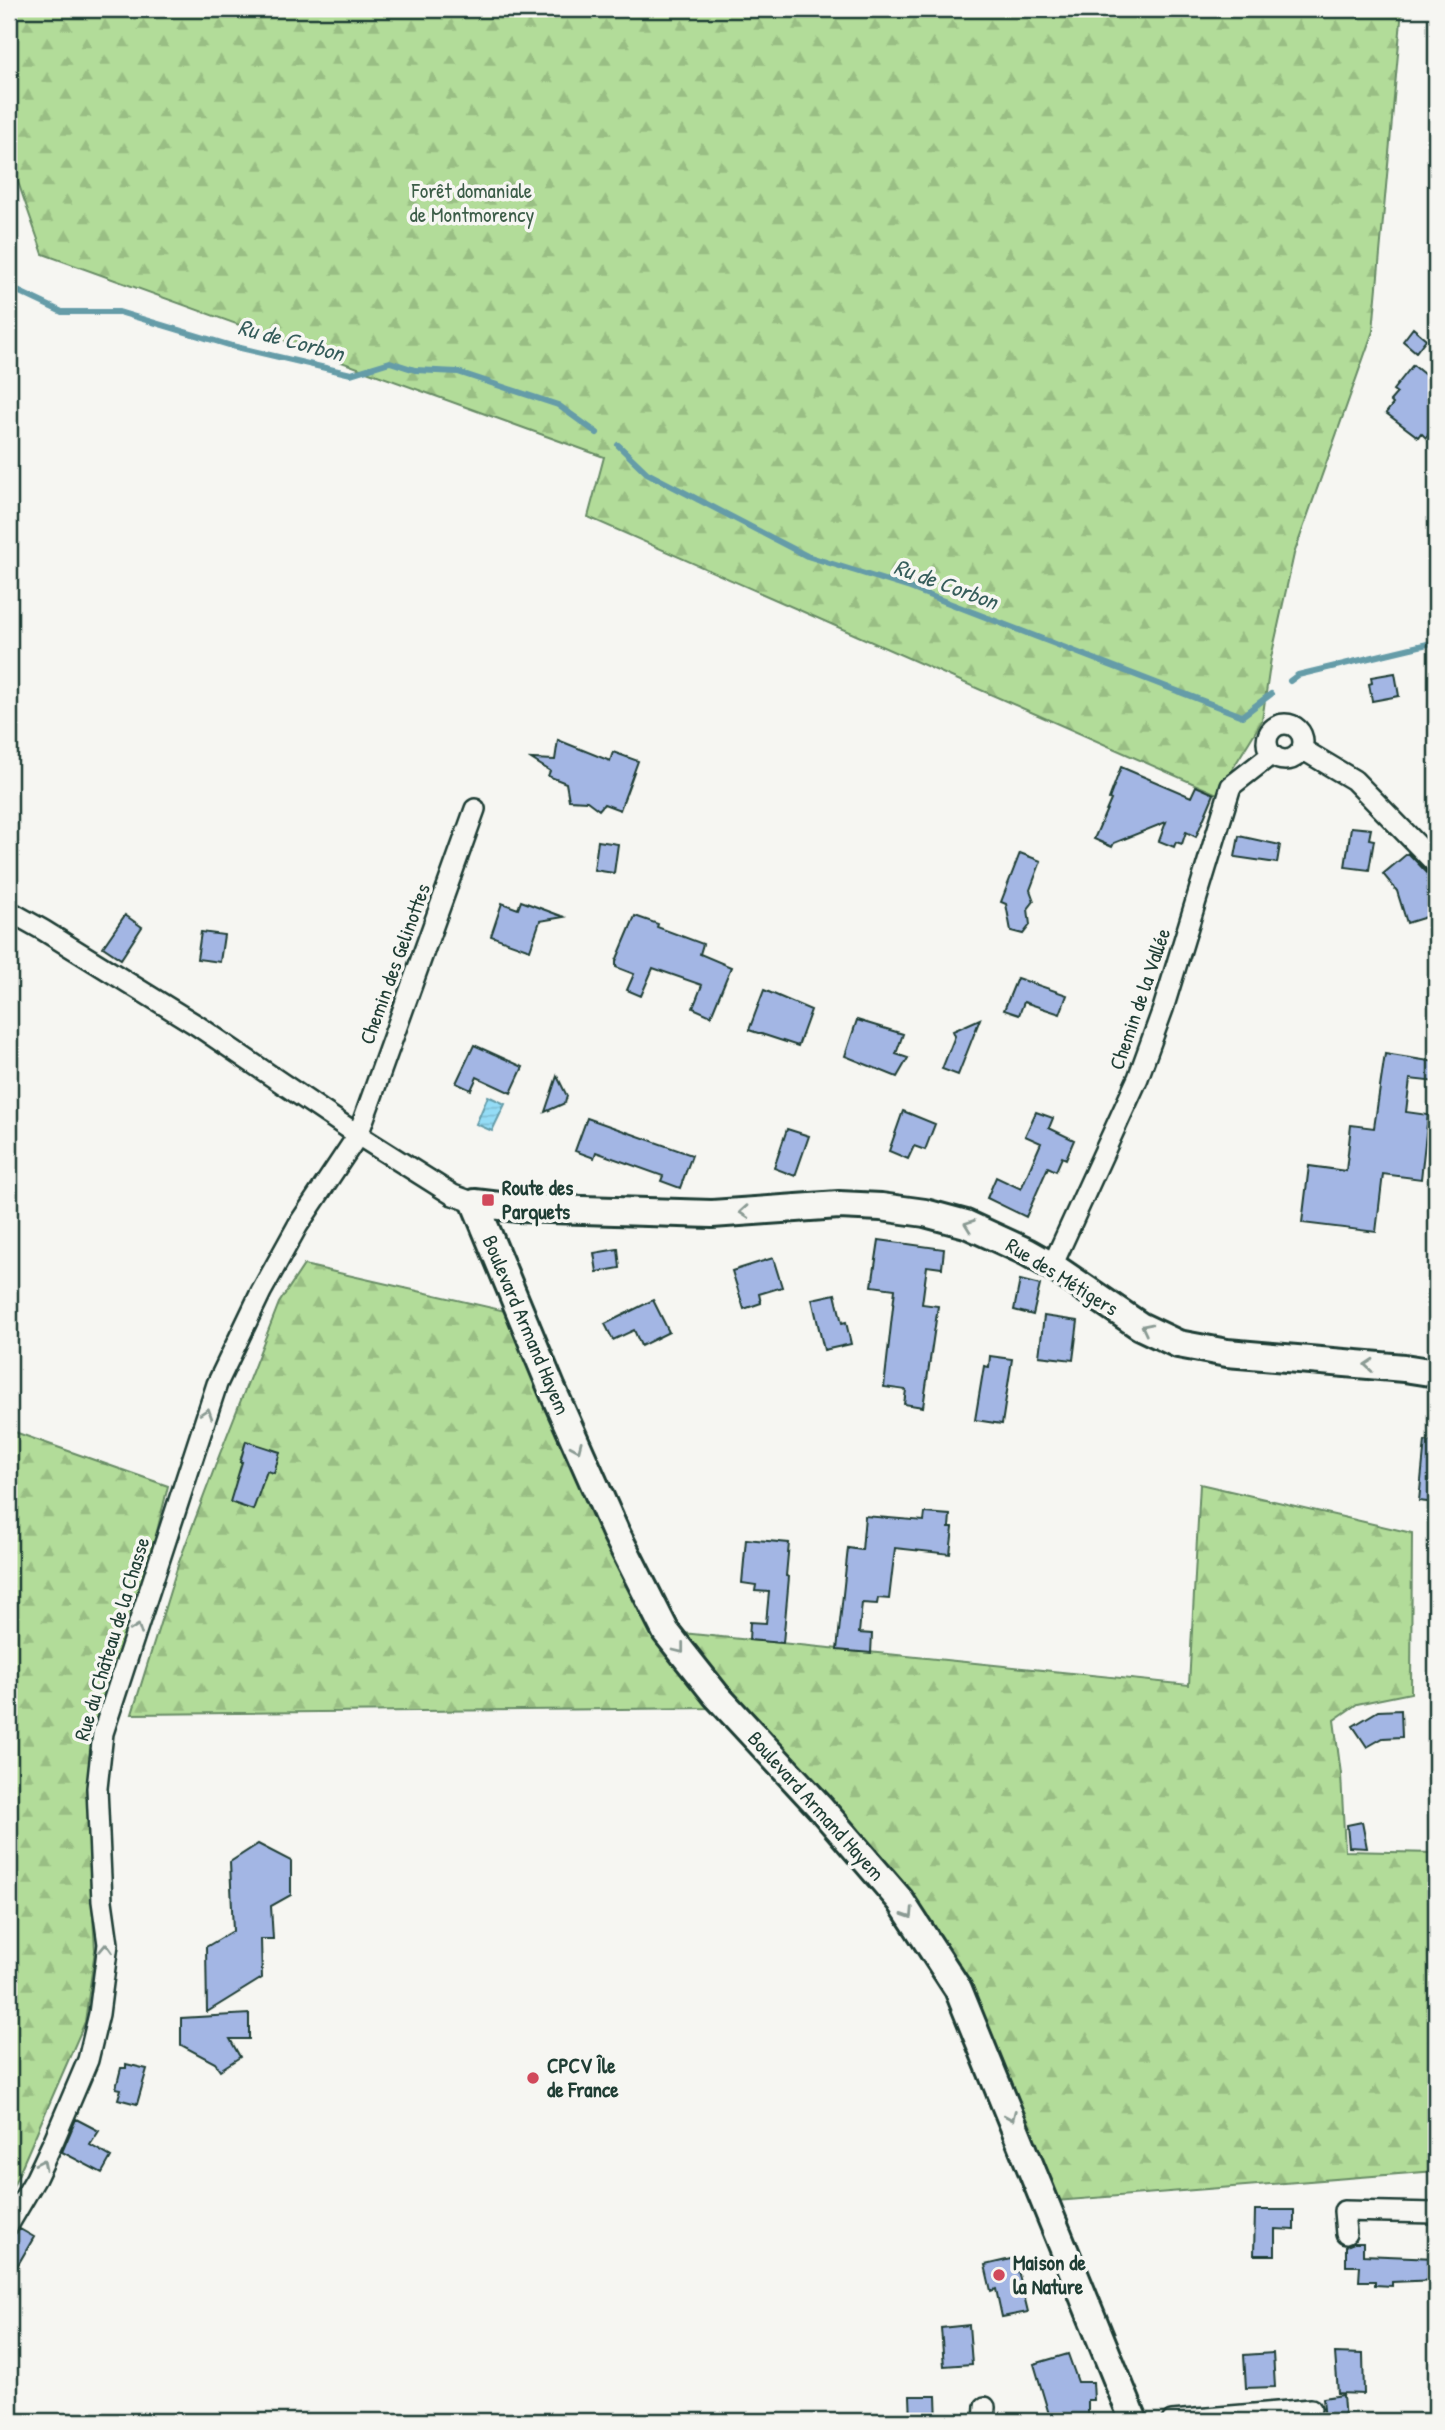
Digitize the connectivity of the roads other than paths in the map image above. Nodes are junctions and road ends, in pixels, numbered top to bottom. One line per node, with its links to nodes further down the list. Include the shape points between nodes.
1 (1302, 749): 2 (street, via 1288,760); 2 (street, via 1300,732 1291,724 1279,724 1267,738); 4 (street, via 1354,780)
2 (1272, 754): 8 (street, Chemin de la Vallée, via 1231,786 1138,1078)
3 (475, 809): 6 (street, Chemin des Gelinottes)
4 (1436, 864)
5 (9, 911): 6 (street, via 198,1026)
6 (358, 1135): 7 (street, via 453,1195); 11 (street, Rue du Château de la Chasse, one-way to 6, via 54,2140 88,2060 99,2014 108,1944 97,1788 103,1732 117,1687 217,1384 298,1225)
7 (475, 1203): 8 (main road, Rue des Métigers, one-way to 7, via 966,1224 881,1207 839,1205 712,1214); 14 (main road, Boulevard Armand Hayem, one-way to 14, via 615,1531 666,1632 716,1695 900,1900 958,1989)
8 (1052, 1266): 9 (main road, Rue des Métigers, one-way to 8, via 1178,1344 1140,1326)
9 (1436, 1373)
10 (1436, 2213): 12 (street, via 1344,2211)
11 (9, 2224)
12 (1346, 2234)
13 (1311, 2409): 15 (street)
14 (1134, 2421)
15 (1172, 2421)

